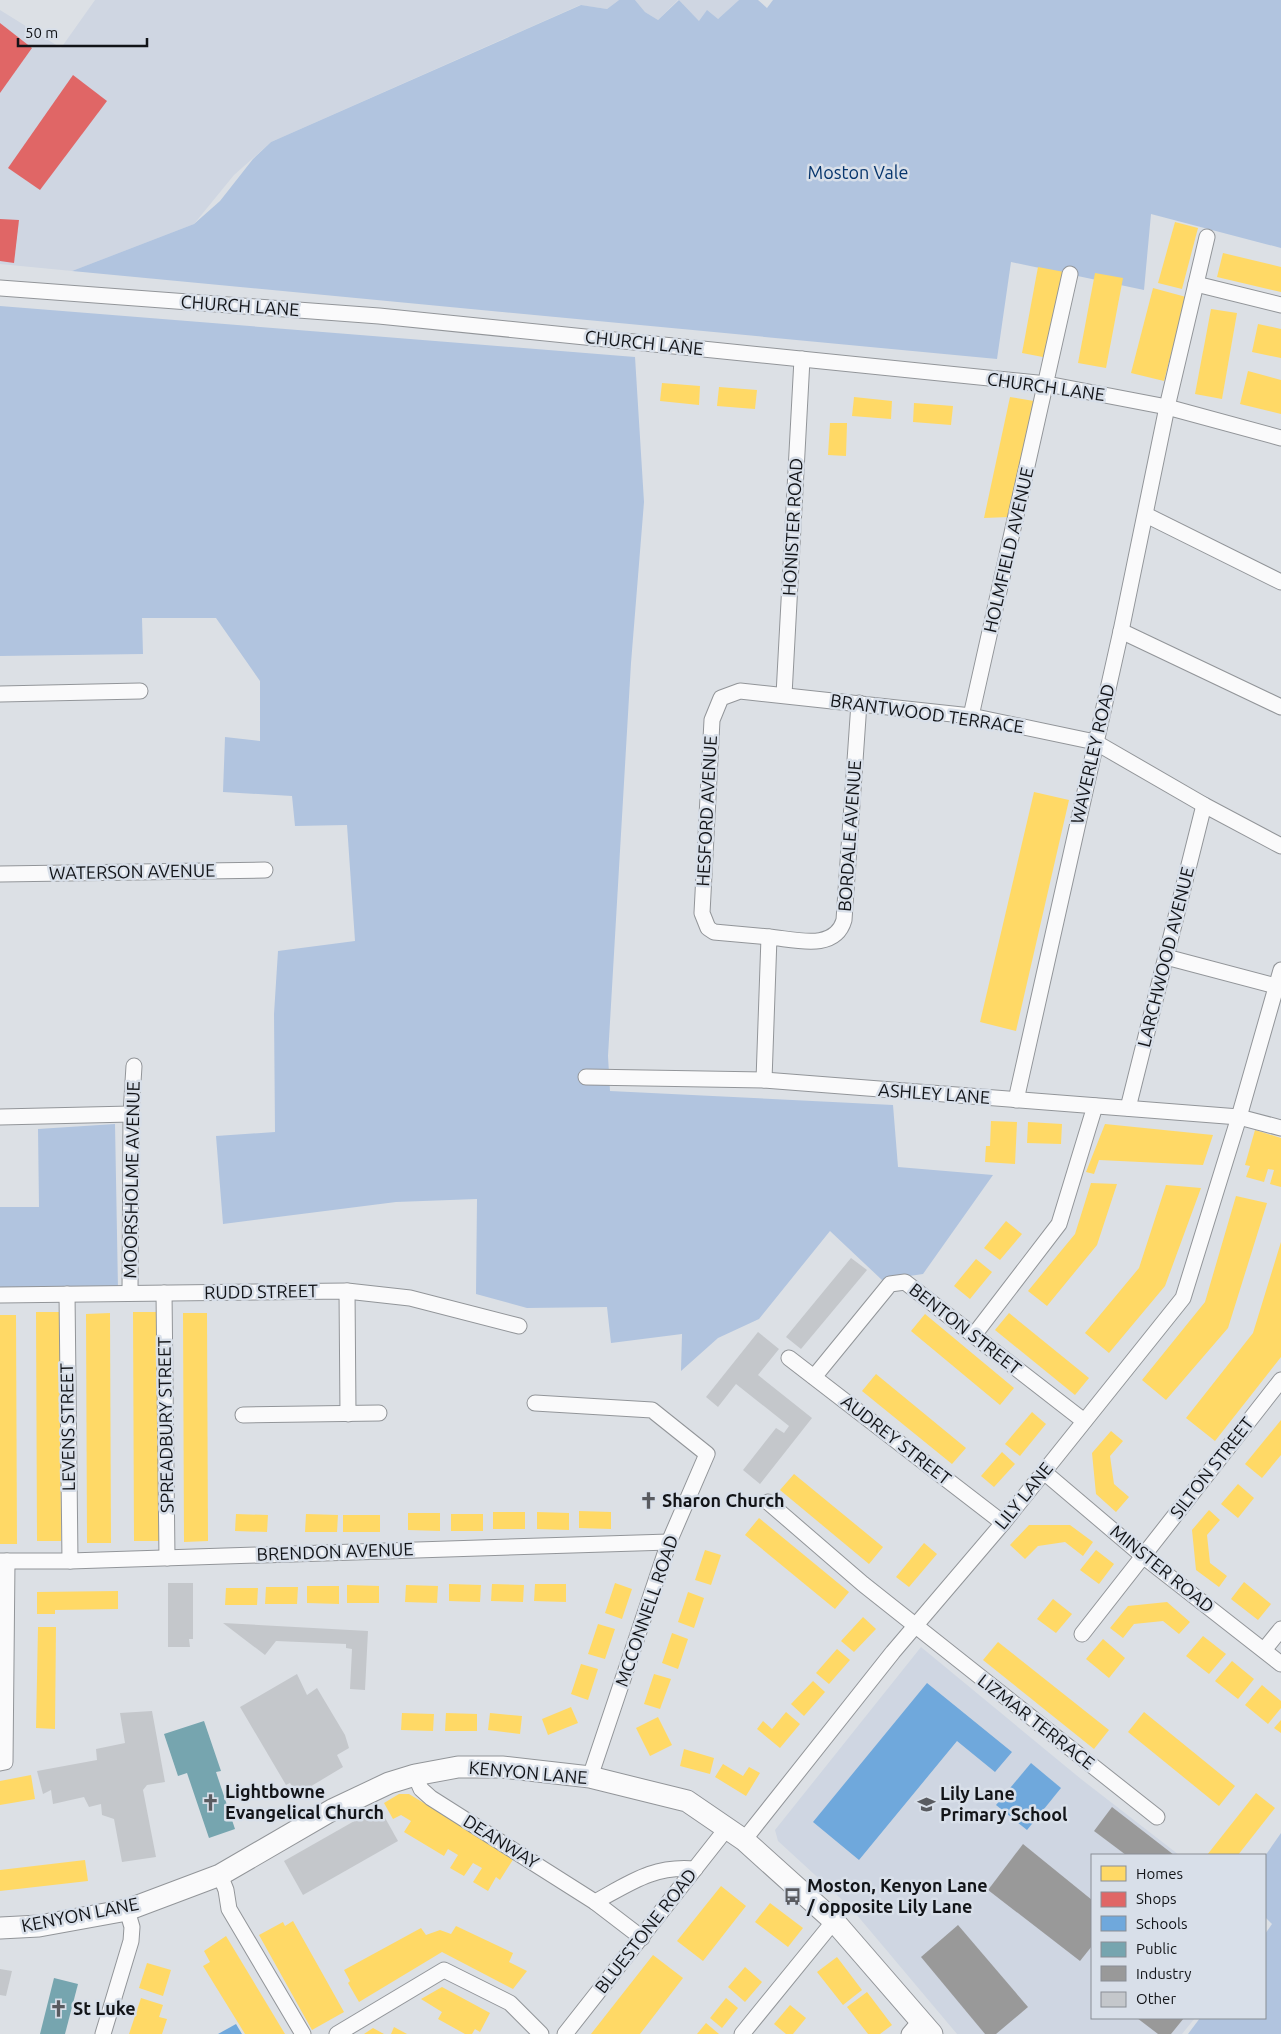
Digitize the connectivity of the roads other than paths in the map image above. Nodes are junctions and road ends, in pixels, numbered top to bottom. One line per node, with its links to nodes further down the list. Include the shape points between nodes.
1 (1208, 237): 3 (street, WAVERLEY ROAD)
2 (1070, 274): 7 (street, HOLMFIELD AVENUE)
3 (1196, 284): 5 (street); 8 (street, WAVERLEY ROAD)
4 (0, 288): 6 (street, CHURCH LANE, via 378,316)
5 (1281, 305)
6 (802, 359): 7 (street, CHURCH LANE); 15 (street, HONISTER ROAD)
7 (1046, 384): 8 (street, CHURCH LANE); 18 (street, HOLMFIELD AVENUE)
8 (1167, 407): 9 (street, CHURCH LANE); 10 (street, WAVERLEY ROAD)
9 (1281, 438)
10 (1146, 515): 11 (street); 12 (street, WAVERLEY ROAD)
11 (1281, 582)
12 (1121, 630): 17 (street); 19 (street, WAVERLEY ROAD)
13 (140, 691): 14 (street)
14 (0, 694)
15 (784, 695): 16 (street, BRANTWOOD TERRACE); 24 (street, HESFORD AVENUE, via 740,691 721,698 715,709 712,730 702,913 708,928 714,932)
16 (859, 703): 18 (street, BRANTWOOD TERRACE); 24 (street, BORDALE AVENUE, via 842,928 830,939 822,941)
17 (1281, 707)
18 (971, 716): 19 (street, BRANTWOOD TERRACE)
19 (1095, 742): 20 (street, BRANTWOOD TERRACE); 31 (street, WAVERLEY ROAD)
20 (1204, 806): 21 (street, BRANTWOOD TERRACE); 25 (street, LARCHWOOD AVENUE)
21 (1281, 846)
22 (265, 870): 23 (street, WATERSON AVENUE)
23 (0, 874)
24 (769, 937): 30 (street)
25 (1166, 957): 27 (street); 33 (street, LARCHWOOD AVENUE)
26 (1281, 970): 27 (street, LILY LANE)
27 (1276, 986): 35 (street, LILY LANE)
28 (134, 1066): 34 (street, MOORSHOLME AVENUE)
29 (586, 1077): 30 (street, ASHLEY LANE)
30 (764, 1080): 31 (street, ASHLEY LANE)
31 (1016, 1100): 32 (street, ASHLEY LANE)
32 (1096, 1106): 33 (street, ASHLEY LANE); 44 (street, via 1059,1224)
33 (1128, 1108): 35 (street, ASHLEY LANE)
34 (131, 1114): 36 (street); 39 (street, MOORSHOLME AVENUE)
35 (1239, 1116): 37 (street, ASHLEY LANE); 52 (street, LILY LANE, via 1184,1298)
36 (0, 1117)
37 (1281, 1128)
38 (347, 1291): 40 (street, RUDD STREET); 43 (street, RUDD STREET, via 410,1298); 49 (street)
39 (130, 1293): 40 (street, RUDD STREET); 41 (street, RUDD STREET)
40 (164, 1293): 58 (street, SPREADBURY STREET)
41 (67, 1294): 42 (street, RUDD STREET); 59 (street, LEVENS STREET)
42 (0, 1295)
43 (518, 1326)
44 (974, 1335): 46 (street, BENTON STREET, via 905,1282 890,1284); 52 (street, BENTON STREET)
45 (789, 1358): 46 (street, AUDREY STREET)
46 (814, 1377): 55 (street, AUDREY STREET)
47 (1281, 1380): 57 (street, SILTON STREET)
48 (535, 1403): 56 (street, MCCONNELL ROAD, via 652,1410 707,1454)
49 (348, 1414): 50 (street); 51 (street)
50 (379, 1414)
51 (243, 1415)
52 (1084, 1422): 53 (street, LILY LANE)
53 (1044, 1472): 55 (street, LILY LANE); 57 (street, MINSTER ROAD)
54 (768, 1502): 61 (street, LIZMAR TERRACE)
55 (1003, 1523): 61 (street, LILY LANE)
56 (669, 1542): 58 (street, BRENDON AVENUE); 68 (street, MCCONNELL ROAD)
57 (1143, 1556): 63 (street, SILTON STREET); 64 (street, MINSTER ROAD)
58 (168, 1558): 59 (street, BRENDON AVENUE)
59 (70, 1560): 60 (street, BRENDON AVENUE)
60 (3, 1561): 66 (street)
61 (915, 1626): 69 (street, LIZMAR TERRACE); 70 (street, LILY LANE)
62 (1281, 1629): 64 (street)
63 (1082, 1634)
64 (1264, 1650): 65 (street, MINSTER ROAD)
65 (1281, 1664)
66 (3, 1763)
67 (415, 1775): 68 (street, KENYON LANE, via 458,1767 502,1767); 72 (street, KENYON LANE, via 357,1798); 73 (street, DEANWAY, via 421,1789 431,1798)
68 (590, 1777): 70 (street, KENYON LANE, via 687,1801)
69 (1156, 1817)
70 (736, 1834): 71 (street, BLUESTONE ROAD); 75 (street, KENYON LANE)
71 (695, 1869): 73 (street, via 652,1871); 77 (street, BLUESTONE ROAD)
72 (220, 1874): 74 (street, KENYON LANE); 80 (street, via 229,1909)
73 (595, 1902): 77 (street, DEANWAY)
74 (127, 1910): 76 (street, KENYON LANE, via 39,1926); 79 (street, via 132,1927 131,1941)
75 (834, 1921): 78 (street, KENYON LANE); 84 (street)
76 (0, 1928)
77 (642, 1938): 83 (street, BLUESTONE ROAD)
78 (920, 2030)
79 (103, 2034)
80 (303, 2034)
81 (337, 2034): 82 (street, via 444,1970 510,2003)
82 (541, 2034)
83 (565, 2034)
84 (742, 2034)

